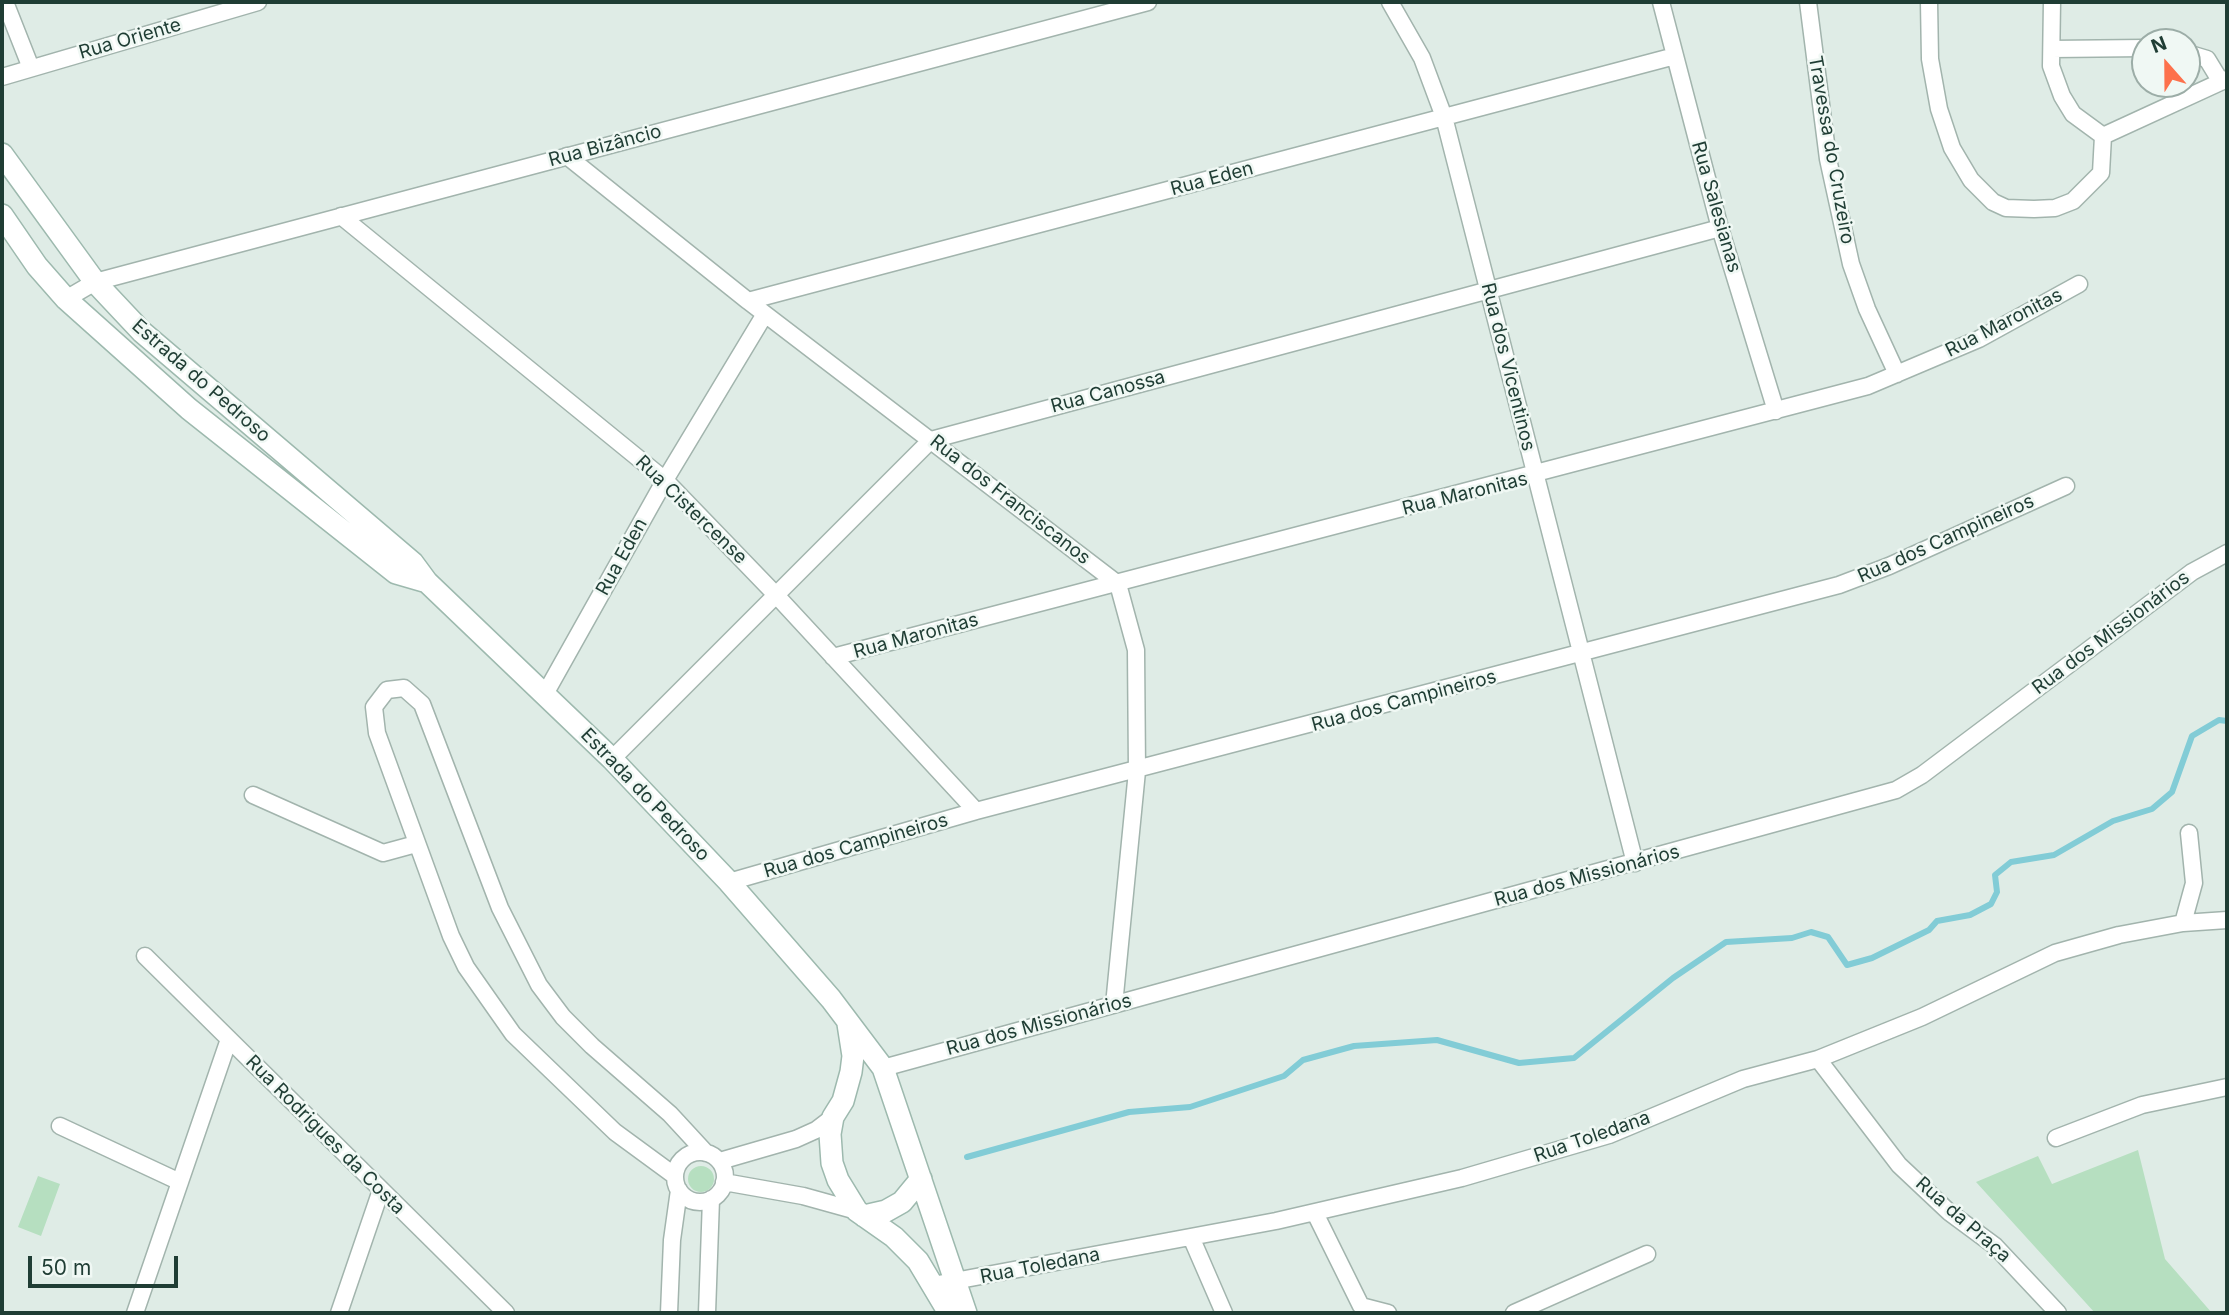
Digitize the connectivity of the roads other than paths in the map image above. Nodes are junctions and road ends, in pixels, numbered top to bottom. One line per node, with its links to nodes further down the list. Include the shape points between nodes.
1 (5, 2): 14 (street)
2 (258, 2): 9 (street, Rua Oriente)
3 (1148, 2): 20 (street, Rua Bizâncio)
4 (1390, 2): 17 (street, Rua dos Vicentinos, via 1422,58)
5 (1661, 2): 12 (street, Rua Salesianas)
6 (1808, 2): 30 (street, Travessa do Cruzeiro, via 1829,159 1851,264)
7 (1928, 2): 18 (street, via 1930,59 1939,109 1952,148 1971,180 1993,202 2006,208 2034,209 2073,201 2101,173)
8 (2052, 2): 10 (street)
9 (212, 8): 14 (street, Rua Oriente)
10 (2052, 48): 11 (street); 18 (street, via 2052,66 2062,96 2073,114)
11 (2131, 48)
12 (1675, 55): 17 (street, Rua Eden); 23 (street, Rua Salesianas)
13 (2201, 57): 16 (street)
14 (30, 68): 15 (street, Rua Oriente)
15 (2, 77)
16 (2224, 81): 18 (street)
17 (1444, 117): 26 (street, Rua dos Vicentinos); 28 (street, Rua Eden)
18 (2103, 136)
19 (2, 154): 24 (main road, Estrada do Pedroso)
20 (567, 156): 22 (street, Rua Bizâncio); 28 (street, Rua dos Franciscanos)
21 (2, 215): 27 (main road, Estrada do Pedroso)
22 (341, 216): 24 (street, Rua Bizâncio); 34 (street, Rua Cistercense)
23 (1720, 228): 26 (street, Rua Canossa); 31 (street, Rua Salesianas)
24 (95, 282): 27 (street, Rua Bizâncio); 37 (main road, Estrada do Pedroso, via 142,332 413,562)
25 (2079, 284): 30 (street, Rua Maronitas, via 1989,334)
26 (1488, 289): 32 (street, Rua Canossa); 33 (street, Rua dos Vicentinos)
27 (66, 299): 37 (main road, Estrada do Pedroso, via 189,409 317,513 396,573)
28 (748, 301): 29 (street, Rua dos Franciscanos)
29 (765, 314): 32 (street, Rua dos Franciscanos); 34 (street, Rua Eden)
30 (1897, 373): 31 (street, Rua Maronitas, via 1868,386)
31 (1776, 411): 33 (street, Rua Maronitas)
32 (932, 440): 38 (street, Rua dos Franciscanos); 39 (street, Rua Canossa)
33 (1536, 476): 38 (street, Rua Maronitas); 40 (street, Rua dos Vicentinos)
34 (665, 480): 39 (street, Rua Cistercense); 42 (street, Rua Eden)
35 (2066, 486): 40 (street, Rua dos Campineiros, via 1839,585)
36 (2227, 553): 49 (street, Rua dos Missionários, via 2192,572 1896,790)
37 (427, 582): 42 (main road, Estrada do Pedroso)
38 (1118, 583): 41 (street, Rua Maronitas); 44 (street, via 1136,650)
39 (776, 595): 41 (street, Rua Cistercense); 43 (street, Rua Canossa)
40 (1581, 654): 44 (street, Rua dos Campineiros); 49 (street, Rua dos Vicentinos)
41 (834, 657): 46 (street, Rua Cistercense)
42 (545, 694): 43 (main road, Estrada do Pedroso)
43 (612, 759): 50 (main road, Estrada do Pedroso)
44 (1137, 771): 46 (street, Rua dos Campineiros); 54 (street)
45 (253, 794): 48 (street, via 383,853)
46 (976, 811): 50 (street, Rua dos Campineiros)
47 (2189, 833): 52 (street, via 2194,883)
48 (416, 844): 63 (street, via 377,733 374,708 387,690 404,688 422,704 500,908 539,985 592,1046); 67 (street, via 466,967 513,1034 615,1132)
49 (1634, 863): 54 (street, Rua dos Missionários)
50 (729, 883): 55 (main road, Estrada do Pedroso)
51 (2227, 920): 52 (street, Rua Toledana)
52 (2183, 923): 57 (street, Rua Toledana, via 2055,953 1922,1017)
53 (145, 956): 56 (street, Rua Rodrigues da Costa)
54 (1114, 1005): 58 (street, Rua dos Missionários)
55 (848, 1022): 58 (main road, Estrada do Pedroso); 60 (main road, Estrada do Pedroso, via 853,1056)
56 (229, 1040): 65 (street); 68 (street, Rua Rodrigues da Costa)
57 (1818, 1059): 70 (street, Rua Toledana, via 1743,1079 1609,1135 1462,1178); 86 (street, Rua da Praça, via 1899,1165 1949,1212 1995,1246)
58 (883, 1068): 60 (main road); 64 (main road, Estrada do Pedroso)
59 (2227, 1087): 62 (street, via 2142,1105)
60 (838, 1109): 63 (street, via 816,1130 796,1139); 71 (main road, Estrada do Pedroso, via 832,1163 844,1194)
61 (60, 1126): 65 (street)
62 (2056, 1138)
63 (713, 1157): 66 (street); 67 (street, via 697,1152 681,1160)
64 (921, 1178): 71 (main road, via 902,1202 886,1211); 74 (main road, Estrada do Pedroso)
65 (180, 1182): 76 (street)
66 (724, 1182): 69 (street); 71 (street, via 803,1196)
67 (677, 1183): 69 (street, via 690,1199); 79 (street)
68 (381, 1190): 77 (street); 78 (street, Rua Rodrigues da Costa)
69 (711, 1199): 80 (street)
70 (1314, 1213): 72 (street, Rua Toledana); 84 (street, via 1361,1306)
71 (860, 1214): 75 (main road, Estrada do Pedroso, via 902,1245)
72 (1191, 1237): 74 (street, Rua Toledana); 83 (street)
73 (1647, 1254): 85 (street)
74 (957, 1283): 75 (street, Rua Toledana); 82 (main road, Estrada do Pedroso)
75 (933, 1285): 81 (main road, Estrada do Pedroso)
76 (135, 1313)
77 (339, 1313)
78 (506, 1313)
79 (669, 1313)
80 (706, 1313)
81 (949, 1313)
82 (966, 1313)
83 (1224, 1313)
84 (1388, 1313)
85 (1514, 1313)
86 (2058, 1313)

